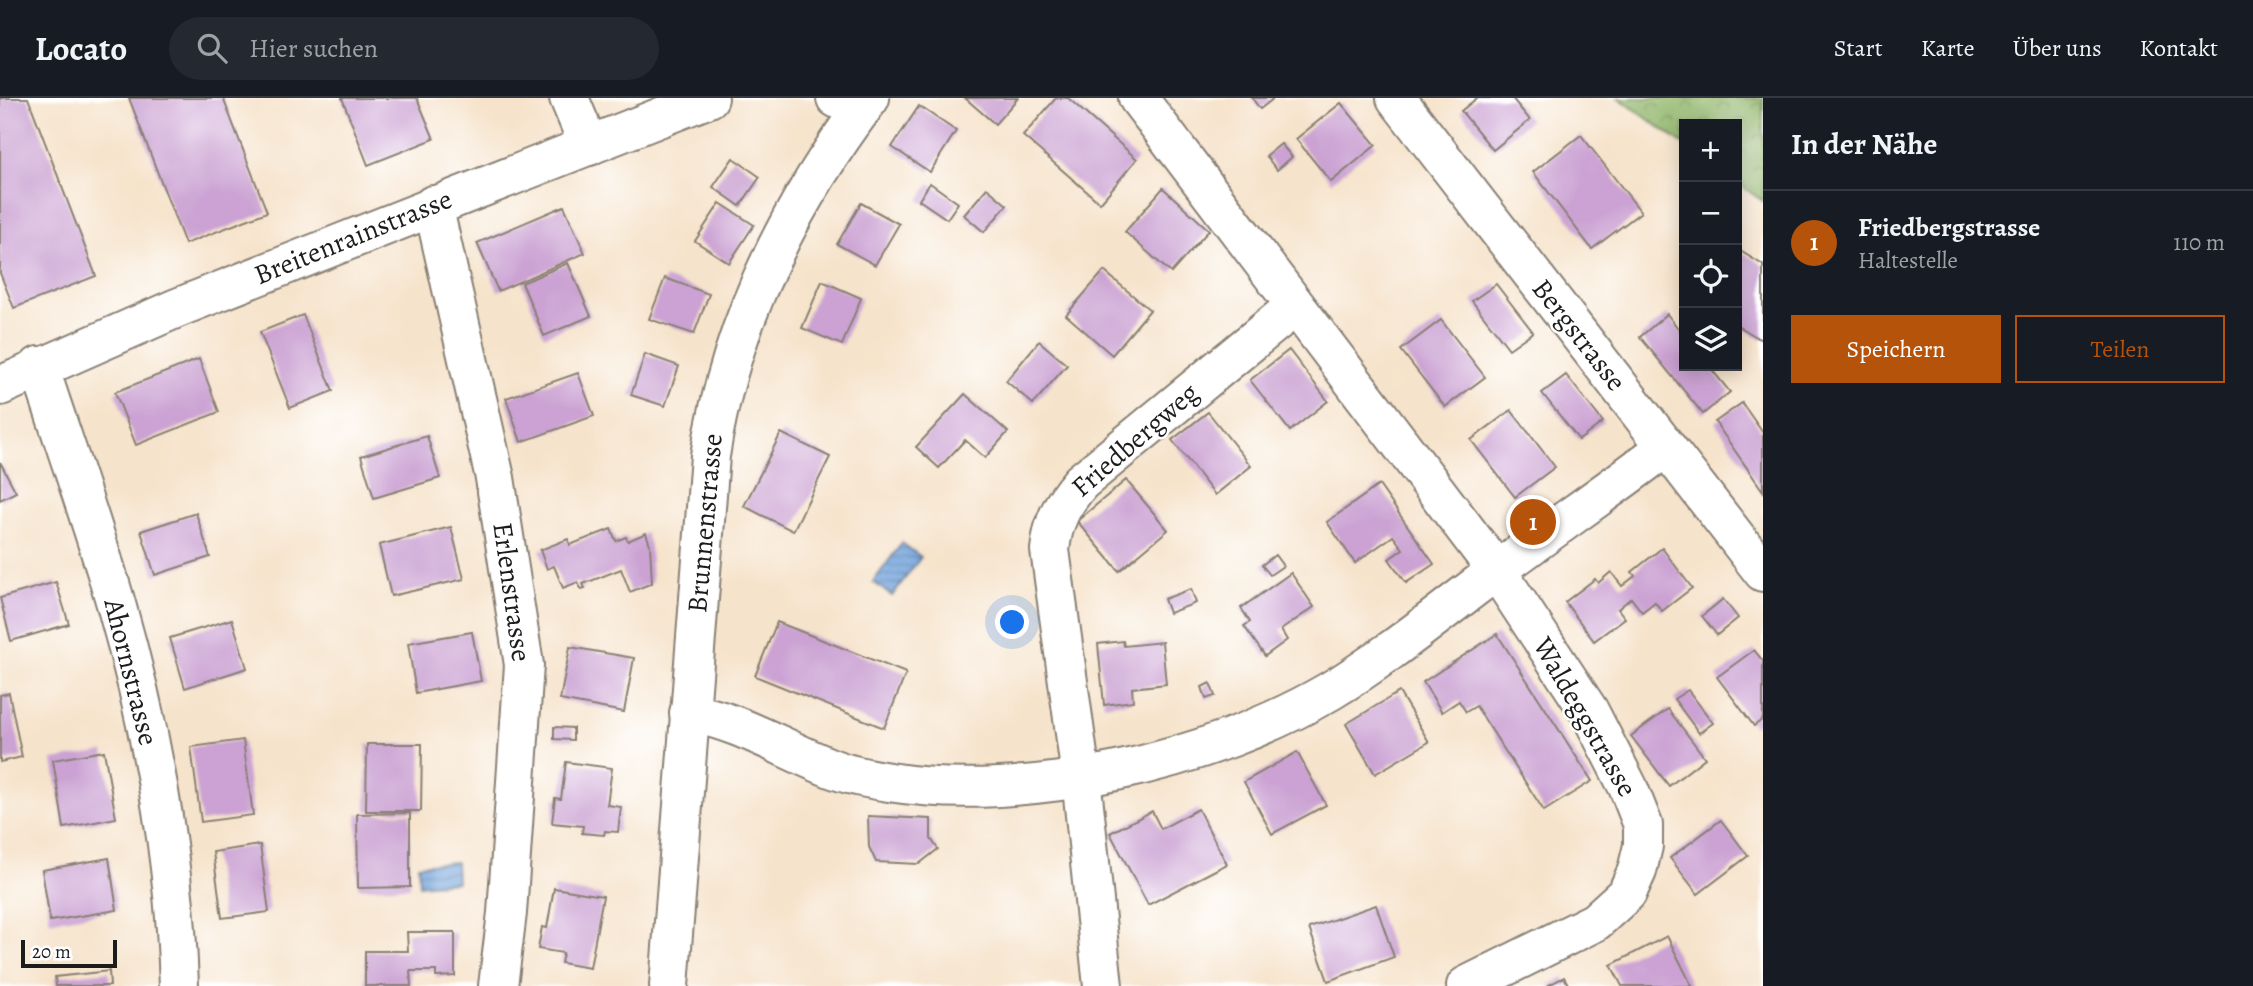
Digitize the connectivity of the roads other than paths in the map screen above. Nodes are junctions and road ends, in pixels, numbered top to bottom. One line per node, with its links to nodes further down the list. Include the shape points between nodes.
1 (569, 98): 6 (street)
2 (709, 98): 6 (street, Breitenrainstrasse)
3 (1138, 98): 8 (street)
4 (1396, 98): 11 (street, Bergstrasse)
5 (855, 102): 14 (street, Brunnenstrasse, via 755,290 720,396 709,456)
6 (589, 146): 7 (street, Breitenrainstrasse)
7 (433, 205): 9 (street, Breitenrainstrasse); 17 (street, Erlenstrasse, via 495,478 524,665)
8 (1294, 307): 12 (street); 15 (street, Friedbergweg, via 1081,482 1057,513 1050,550)
9 (39, 366): 10 (street, Breitenrainstrasse); 16 (street, Ahornstrasse, via 116,605 154,768 177,930)
10 (0, 386)
11 (1666, 447): 12 (street); 13 (street, Bergstrasse)
12 (1497, 571): 15 (street, via 1364,669 1297,708 1243,734 1185,754); 20 (street, Waldeggstrasse, via 1600,733 1637,805 1643,846 1637,871 1613,909)
13 (1763, 572)
14 (689, 713): 15 (street, via 734,724 834,769 890,782 1009,786); 18 (street, Brunnenstrasse)
15 (1081, 777): 19 (street, Friedbergweg)
16 (179, 986)
17 (498, 986)
18 (669, 986)
19 (1103, 986)
20 (1466, 986)

